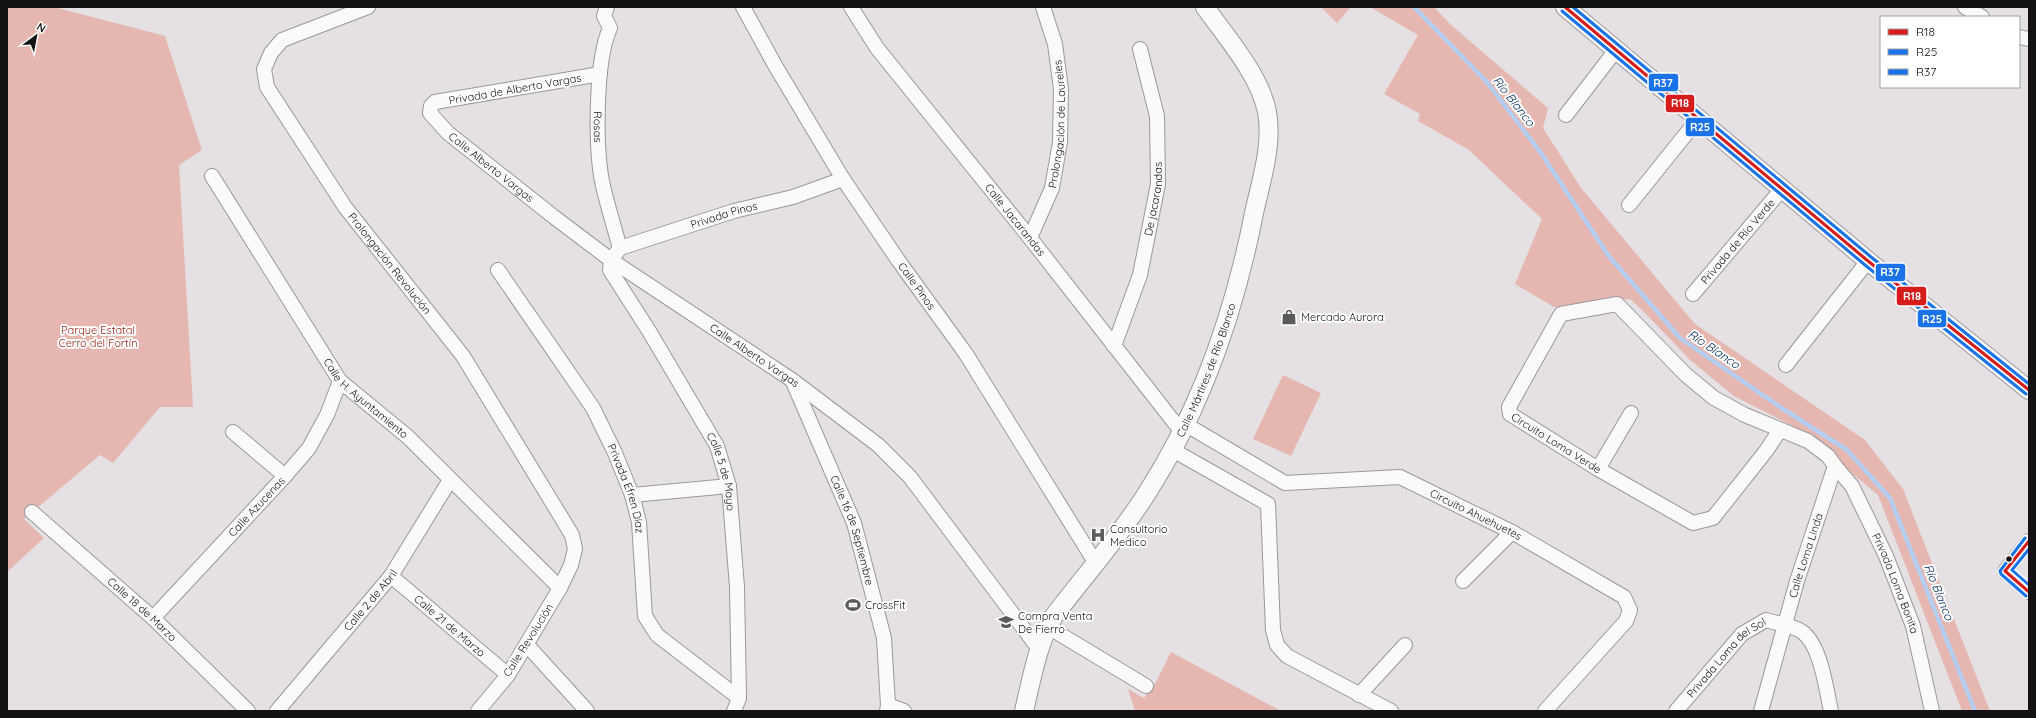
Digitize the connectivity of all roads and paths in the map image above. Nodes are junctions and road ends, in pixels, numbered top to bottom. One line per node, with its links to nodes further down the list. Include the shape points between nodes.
1 (368, 7): 46 (street, Prolongación Revolución, via 282,40 264,69 267,87 346,207 463,356 572,535 575,549)
2 (607, 7): 12 (street, Rosas, via 604,16 610,28)
3 (743, 7): 17 (street, Calle Pinos)
4 (851, 7): 20 (street, Calle Jacarandas, via 877,48)
5 (1043, 7): 20 (street, Prolongación de Laureles, via 1055,44 1061,89 1060,142 1052,188)
6 (1205, 7): 32 (main road, Calle Mártires de Río Blanco, via 1260,89 1267,112 1268,145 1249,239 1218,346)
7 (1564, 7): 11 (main road)
8 (1965, 7): 9 (street)
9 (1980, 16)
10 (1140, 49): 26 (street, De jacarandas, via 1157,116 1158,184 1140,275)
11 (1616, 50): 14 (street); 15 (main road)
12 (600, 74): 13 (street, Privada de Alberto Vargas, via 435,102); 21 (street, Rosas, via 598,147 602,185)
13 (431, 106): 22 (street, Calle Alberto Vargas, via 430,113 448,133)
14 (1566, 115)
15 (1698, 119): 18 (main road); 19 (street)
16 (212, 176): 29 (street, Calle H. Ayuntamiento)
17 (843, 179): 21 (street, Privada Pinos, via 793,197 734,211); 45 (street, Calle Pinos, via 966,354)
18 (1782, 189): 23 (main road); 25 (street, Privada de Río Verde)
19 (1628, 205)
20 (1030, 238): 26 (street, Calle Jacarandas)
21 (620, 248): 22 (street)
22 (611, 260): 28 (street, Calle Alberto Vargas); 40 (street, Calle 5 de Mayo, via 610,270 717,446)
23 (1868, 261): 27 (street); 30 (main road)
24 (498, 270): 41 (street, Privada Efren Díaz, via 593,408)
25 (1693, 294)
26 (1114, 346): 32 (street, Calle Jacarandas)
27 (1786, 365)
28 (792, 380): 56 (street, Calle Alberto Vargas, via 878,445 910,477); 61 (street, Calle 16 de Septiembre, via 854,524 884,638)
29 (340, 381): 38 (street, Calle Azucenas, via 327,415 309,448); 39 (street, Calle H. Ayuntamiento, via 408,437)
30 (2029, 390)
31 (1631, 413): 37 (street)
32 (1183, 428): 35 (main road, Calle Mártires de Río Blanco); 43 (street, Circuito Ahuehuetes, via 1285,483 1400,478)
33 (1780, 430): 36 (street, via 1808,441 1828,456); 37 (street, Circuito Loma Verde, via 1713,518 1693,523); 37 (street, Circuito Loma Verde, via 1744,415 1714,398 1686,375 1617,304 1561,314 1509,407 1510,414)
34 (233, 432): 38 (street)
35 (1172, 449): 45 (main road, Calle Mártires de Río Blanco, via 1144,498); 59 (street, via 1268,504 1273,630 1278,645 1287,656)
36 (1835, 466): 52 (street, Calle Loma Linda); 73 (street, Privada Loma Bonita, via 1852,486 1886,556 1913,626)
37 (1598, 469)
38 (285, 476): 51 (street, Calle Azucenas)
39 (450, 480): 47 (street, Calle 2 de Abril); 49 (street, Calle H. Ayuntamiento)
40 (729, 486): 41 (street); 60 (street, Calle 5 de Mayo, via 736,587)
41 (632, 494): 60 (street, Privada Efren Díaz, via 639,522 645,616 656,635)
42 (32, 512): 51 (street, Calle 18 de Marzo)
43 (1512, 532): 48 (street); 69 (street, Circuito Ahuehuetes, via 1624,597 1630,610 1626,621)
44 (2029, 541): 50 (street, via 2005,570)
45 (1095, 562): 53 (main road, Calle Mártires de Río Blanco)
46 (571, 565): 49 (street, Calle Revolución)
47 (391, 576): 57 (street, Calle 21 de Marzo); 63 (street, Calle 2 de Abril)
48 (1463, 581)
49 (560, 588): 54 (street, Calle Revolución)
50 (2029, 592)
51 (152, 618): 62 (street, Calle 18 de Marzo)
52 (1783, 625): 70 (street, Privada Loma del Sol, via 1766,620 1742,634); 71 (street, Calle Loma Linda); 72 (street, Privada Loma del Sol, via 1802,631 1815,648)
53 (1048, 627): 56 (main road, Calle Mártires de Río Blanco); 58 (street)
54 (527, 645): 57 (street, Calle Revolución); 65 (street)
55 (1405, 645): 59 (street)
56 (1039, 649): 67 (main road, Calle Mártires de Río Blanco)
57 (508, 675): 64 (street, Calle Revolución)
58 (1146, 686)
59 (1359, 695): 68 (street)
60 (737, 704)
61 (888, 708): 66 (street)
62 (248, 711)
63 (277, 711)
64 (478, 711)
65 (587, 711)
66 (904, 711)
67 (1024, 711)
68 (1391, 711)
69 (1545, 711)
70 (1676, 711)
71 (1761, 711)
72 (1831, 711)
73 (1932, 711)

